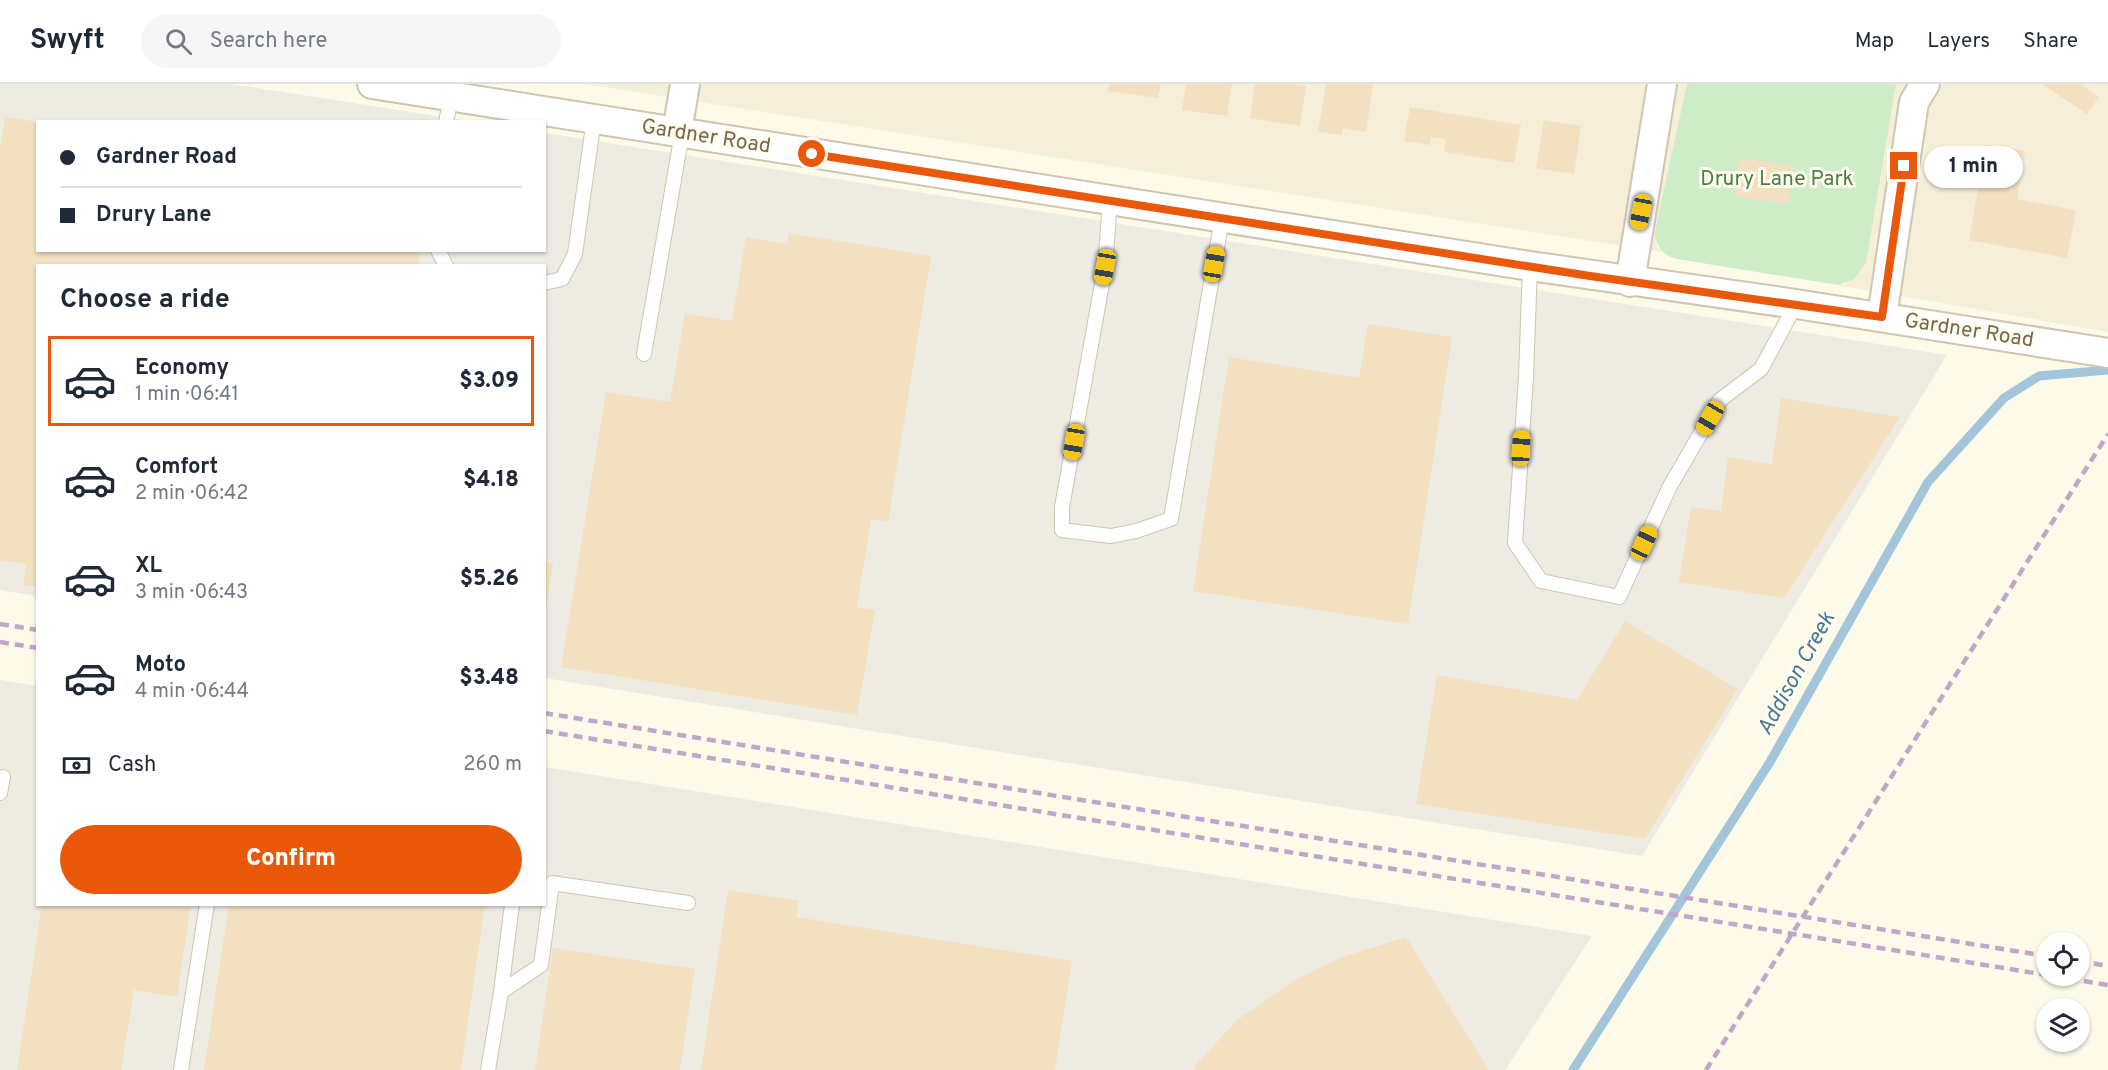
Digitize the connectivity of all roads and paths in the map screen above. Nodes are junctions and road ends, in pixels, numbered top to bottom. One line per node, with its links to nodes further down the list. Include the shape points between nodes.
1 (372, 84): 5 (street, Gardner Road)
2 (685, 84): 7 (street)
3 (1662, 84): 11 (street)
4 (1925, 84): 14 (street, via 1914,102)
5 (449, 109): 6 (street, Gardner Road)
6 (594, 120): 7 (street, Gardner Road); 12 (lane, via 575,254 562,279)
7 (680, 133): 8 (street, Gardner Road); 16 (lane)
8 (1110, 201): 9 (street, Gardner Road); 9 (lane, via 1105,267 1062,507 1062,530 1111,536 1171,519)
9 (1222, 218): 10 (street, Gardner Road)
10 (1530, 266): 11 (street, Gardner Road); 13 (lane, via 1515,543 1541,581 1619,597 1669,488 1720,400 1761,369)
11 (1630, 282): 13 (street, Gardner Road)
12 (546, 283)
13 (1796, 304): 14 (street, Gardner Road)
14 (1882, 317): 15 (street, Gardner Road)
15 (2108, 353)
16 (644, 354)
17 (3, 777): 18 (lane)
18 (0, 793)
19 (688, 903): 22 (lane, via 552,884 541,965)
20 (207, 906): 23 (lane)
21 (512, 906): 22 (lane)
22 (501, 992): 24 (lane)
23 (181, 1070)
24 (488, 1070)

